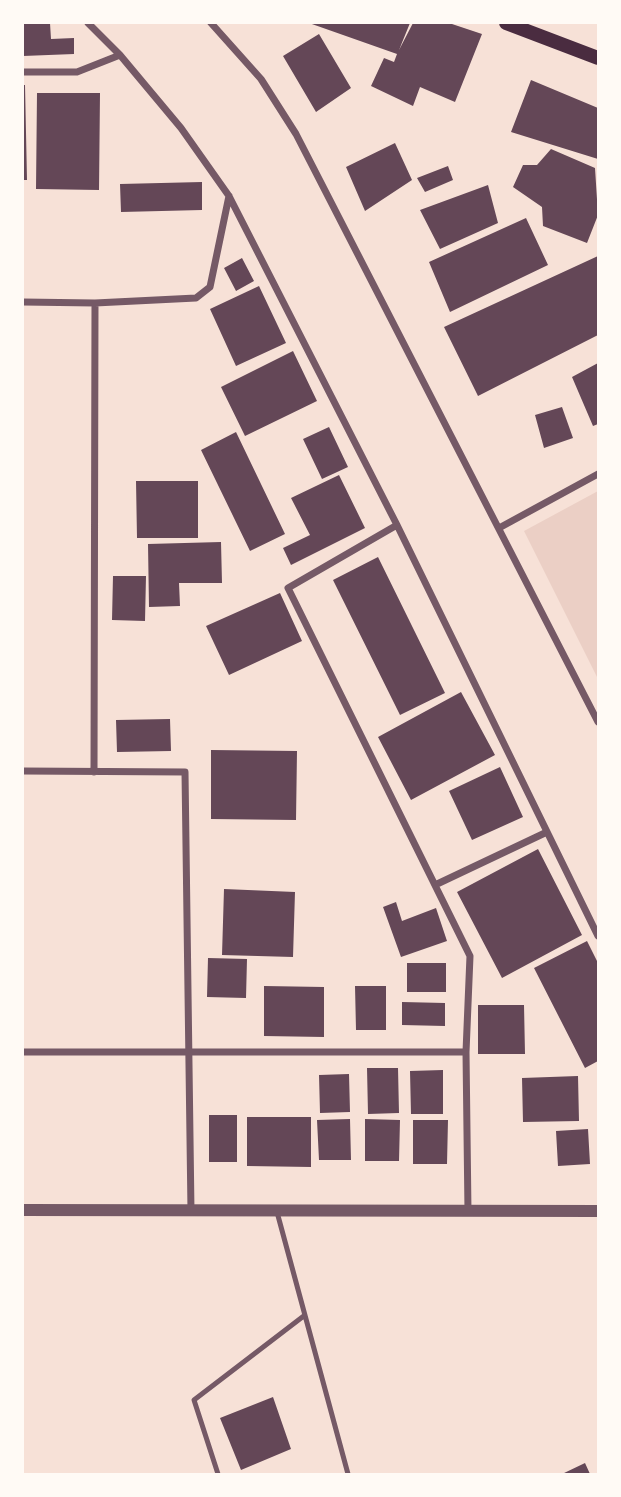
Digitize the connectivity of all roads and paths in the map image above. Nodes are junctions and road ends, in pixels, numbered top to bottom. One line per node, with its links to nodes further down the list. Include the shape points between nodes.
1 (88, 23): 4 (street)
2 (211, 23): 12 (street, via 261,79 296,134)
3 (506, 23): 5 (main road)
4 (120, 55): 6 (street, via 77,72); 7 (street, via 181,128)
5 (598, 58)
6 (23, 72)
7 (229, 196): 9 (street, via 210,287 196,298); 11 (street)
8 (23, 302): 9 (street)
9 (95, 303): 15 (street)
10 (598, 474): 12 (street)
11 (397, 525): 16 (street); 17 (street, via 288,587)
12 (499, 528): 13 (street)
13 (598, 722)
14 (23, 771): 15 (street)
15 (94, 772): 19 (street, via 185,772)
16 (547, 832): 17 (street); 18 (street)
17 (435, 884): 21 (street, via 470,956)
18 (598, 936)
19 (189, 1051): 20 (street); 21 (street); 23 (street)
20 (23, 1052)
21 (466, 1052): 26 (street)
22 (23, 1210): 23 (street)
23 (191, 1211): 25 (street)
24 (598, 1211): 26 (street)
25 (277, 1212): 26 (street); 27 (lane)
26 (468, 1212)
27 (305, 1315): 28 (lane, via 194,1400); 29 (lane)
28 (218, 1474)
29 (348, 1474)

